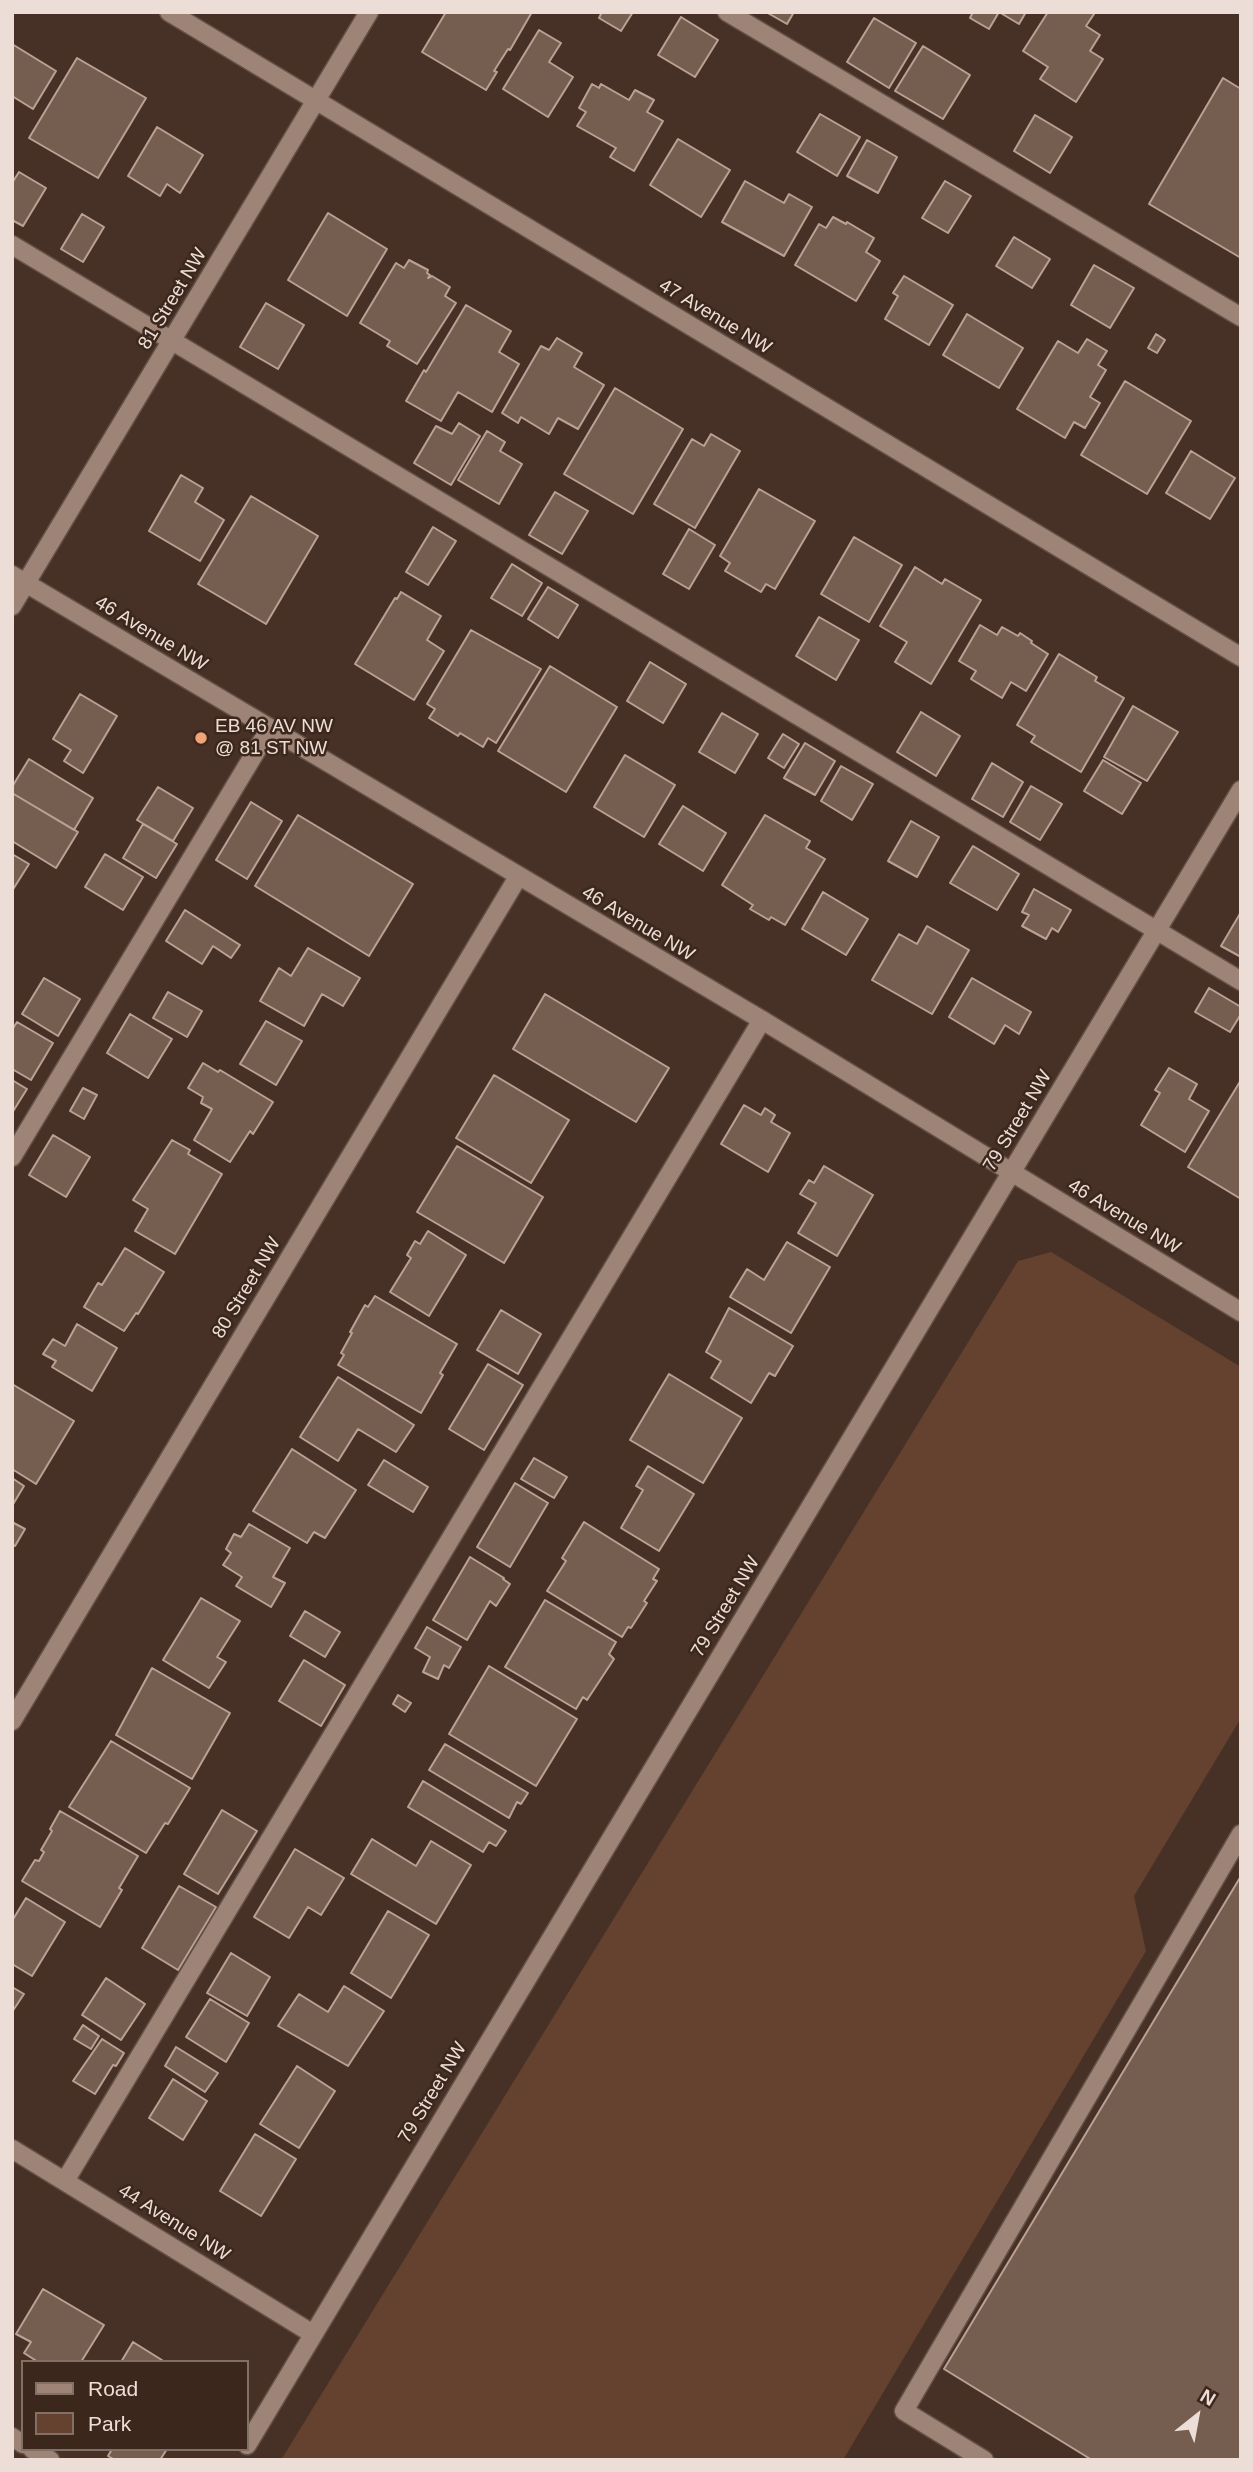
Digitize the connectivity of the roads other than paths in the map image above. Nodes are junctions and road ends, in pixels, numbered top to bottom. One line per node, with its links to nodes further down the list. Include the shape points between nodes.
1 (169, 12): 4 (street, 47 Avenue NW)
2 (369, 12): 4 (street, 81 Street NW)
3 (727, 12): 6 (street)
4 (315, 101): 7 (street, 81 Street NW); 10 (street, 47 Avenue NW)
5 (12, 244): 7 (street)
6 (1241, 317)
7 (173, 341): 8 (street, 81 Street NW); 14 (street)
8 (19, 579): 9 (street, 81 Street NW); 11 (street, 46 Avenue NW)
9 (12, 606)
10 (1241, 657)
11 (270, 728): 13 (street, 46 Avenue NW); 17 (street)
12 (1241, 790): 14 (street, 79 Street NW)
13 (518, 877): 16 (street, 46 Avenue NW); 20 (street, 80 Street NW)
14 (1156, 930): 15 (street); 18 (street, 79 Street NW)
15 (1241, 981)
16 (762, 1020): 18 (street, 46 Avenue NW); 23 (street)
17 (12, 1157)
18 (1012, 1172): 19 (street, 46 Avenue NW); 24 (street, 79 Street NW)
19 (1241, 1312)
20 (12, 1721)
21 (1241, 1834): 26 (street, via 904,2412)
22 (12, 2149): 23 (street, 44 Avenue NW)
23 (65, 2181): 24 (street, 44 Avenue NW)
24 (313, 2333): 25 (street, 79 Street NW)
25 (248, 2444)
26 (984, 2460)

